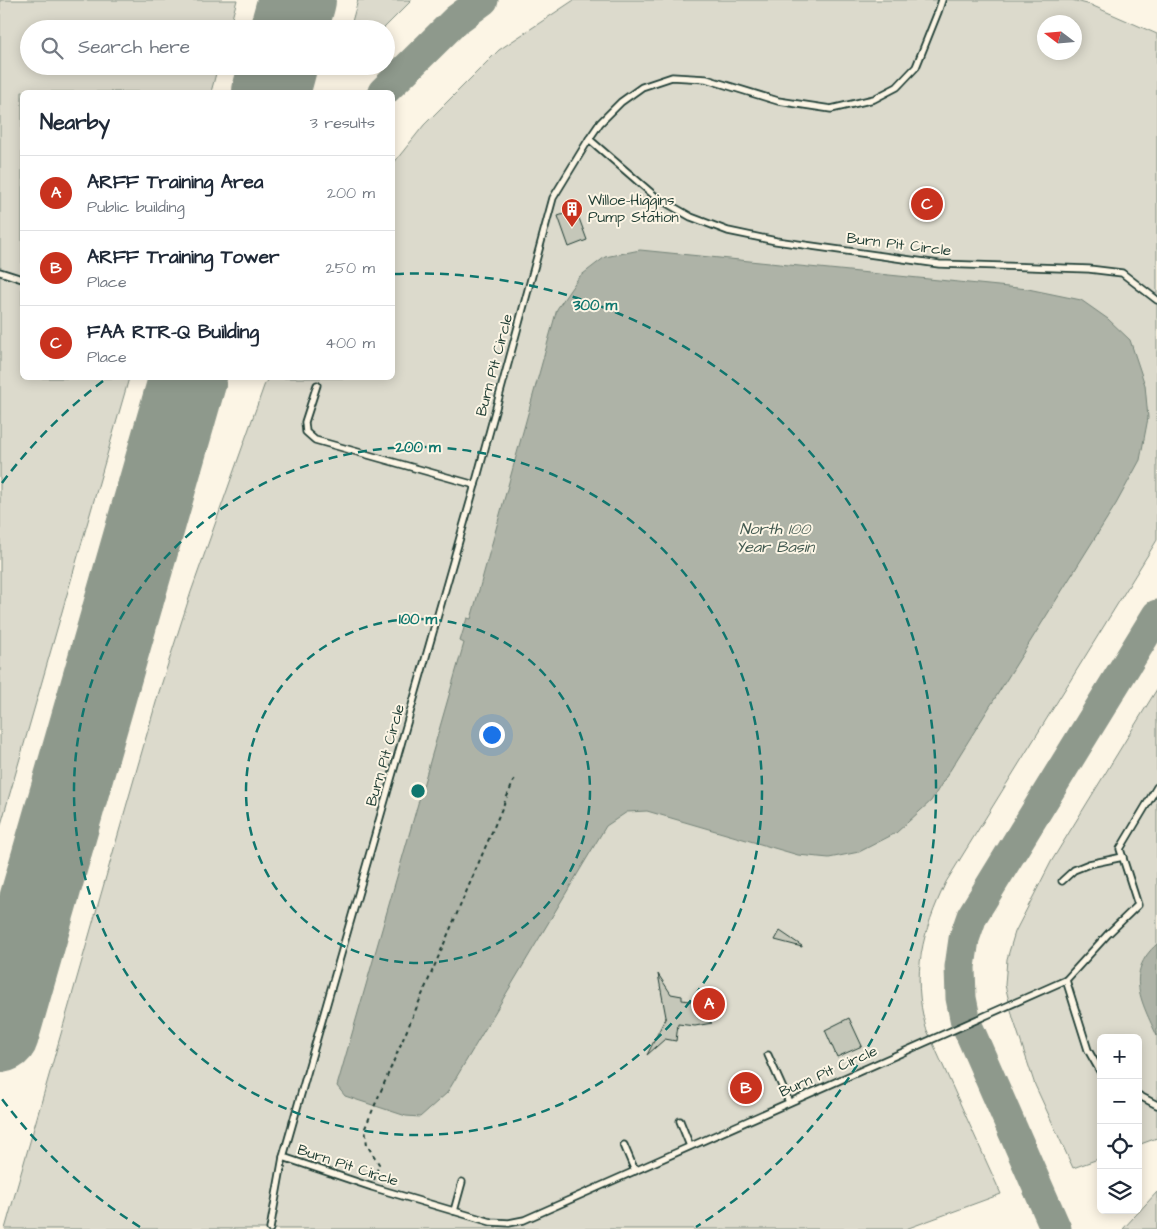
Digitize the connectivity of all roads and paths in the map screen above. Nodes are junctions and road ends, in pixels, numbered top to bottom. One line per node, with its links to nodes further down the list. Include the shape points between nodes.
1 (942, 0): 2 (lane, via 916,67 897,87 874,99 831,109 778,100 706,79 672,77 642,87 621,102)
2 (588, 139): 5 (lane, Burn Pit Circle, via 656,197 691,217 728,231 939,264 1122,273); 7 (lane, Burn Pit Circle, via 553,198)
3 (0, 272): 4 (lane)
4 (20, 278)
5 (1157, 300)
6 (317, 385): 7 (lane, via 305,422 306,432 315,440)
7 (475, 485): 21 (lane, Burn Pit Circle)
8 (515, 778): 24 (path, via 365,1128 367,1145 379,1164)
9 (1157, 787): 10 (lane, via 1120,849)
10 (1123, 857): 11 (lane, via 1074,870); 12 (lane, via 1138,905)
11 (1062, 882)
12 (1066, 980): 14 (lane, via 1088,1050); 16 (lane, Burn Pit Circle)
13 (768, 1056): 16 (lane)
14 (1097, 1066)
15 (1142, 1097): 17 (lane)
16 (789, 1102): 20 (lane, Burn Pit Circle)
17 (1157, 1105)
18 (680, 1121): 20 (lane)
19 (624, 1145): 22 (lane)
20 (690, 1146): 22 (lane, Burn Pit Circle)
21 (283, 1157): 24 (lane, Burn Pit Circle); 26 (lane)
22 (635, 1171): 25 (lane, Burn Pit Circle, via 524,1220 491,1222)
23 (462, 1182): 25 (lane)
24 (372, 1187): 25 (lane, Burn Pit Circle)
25 (454, 1211)
26 (270, 1229)

